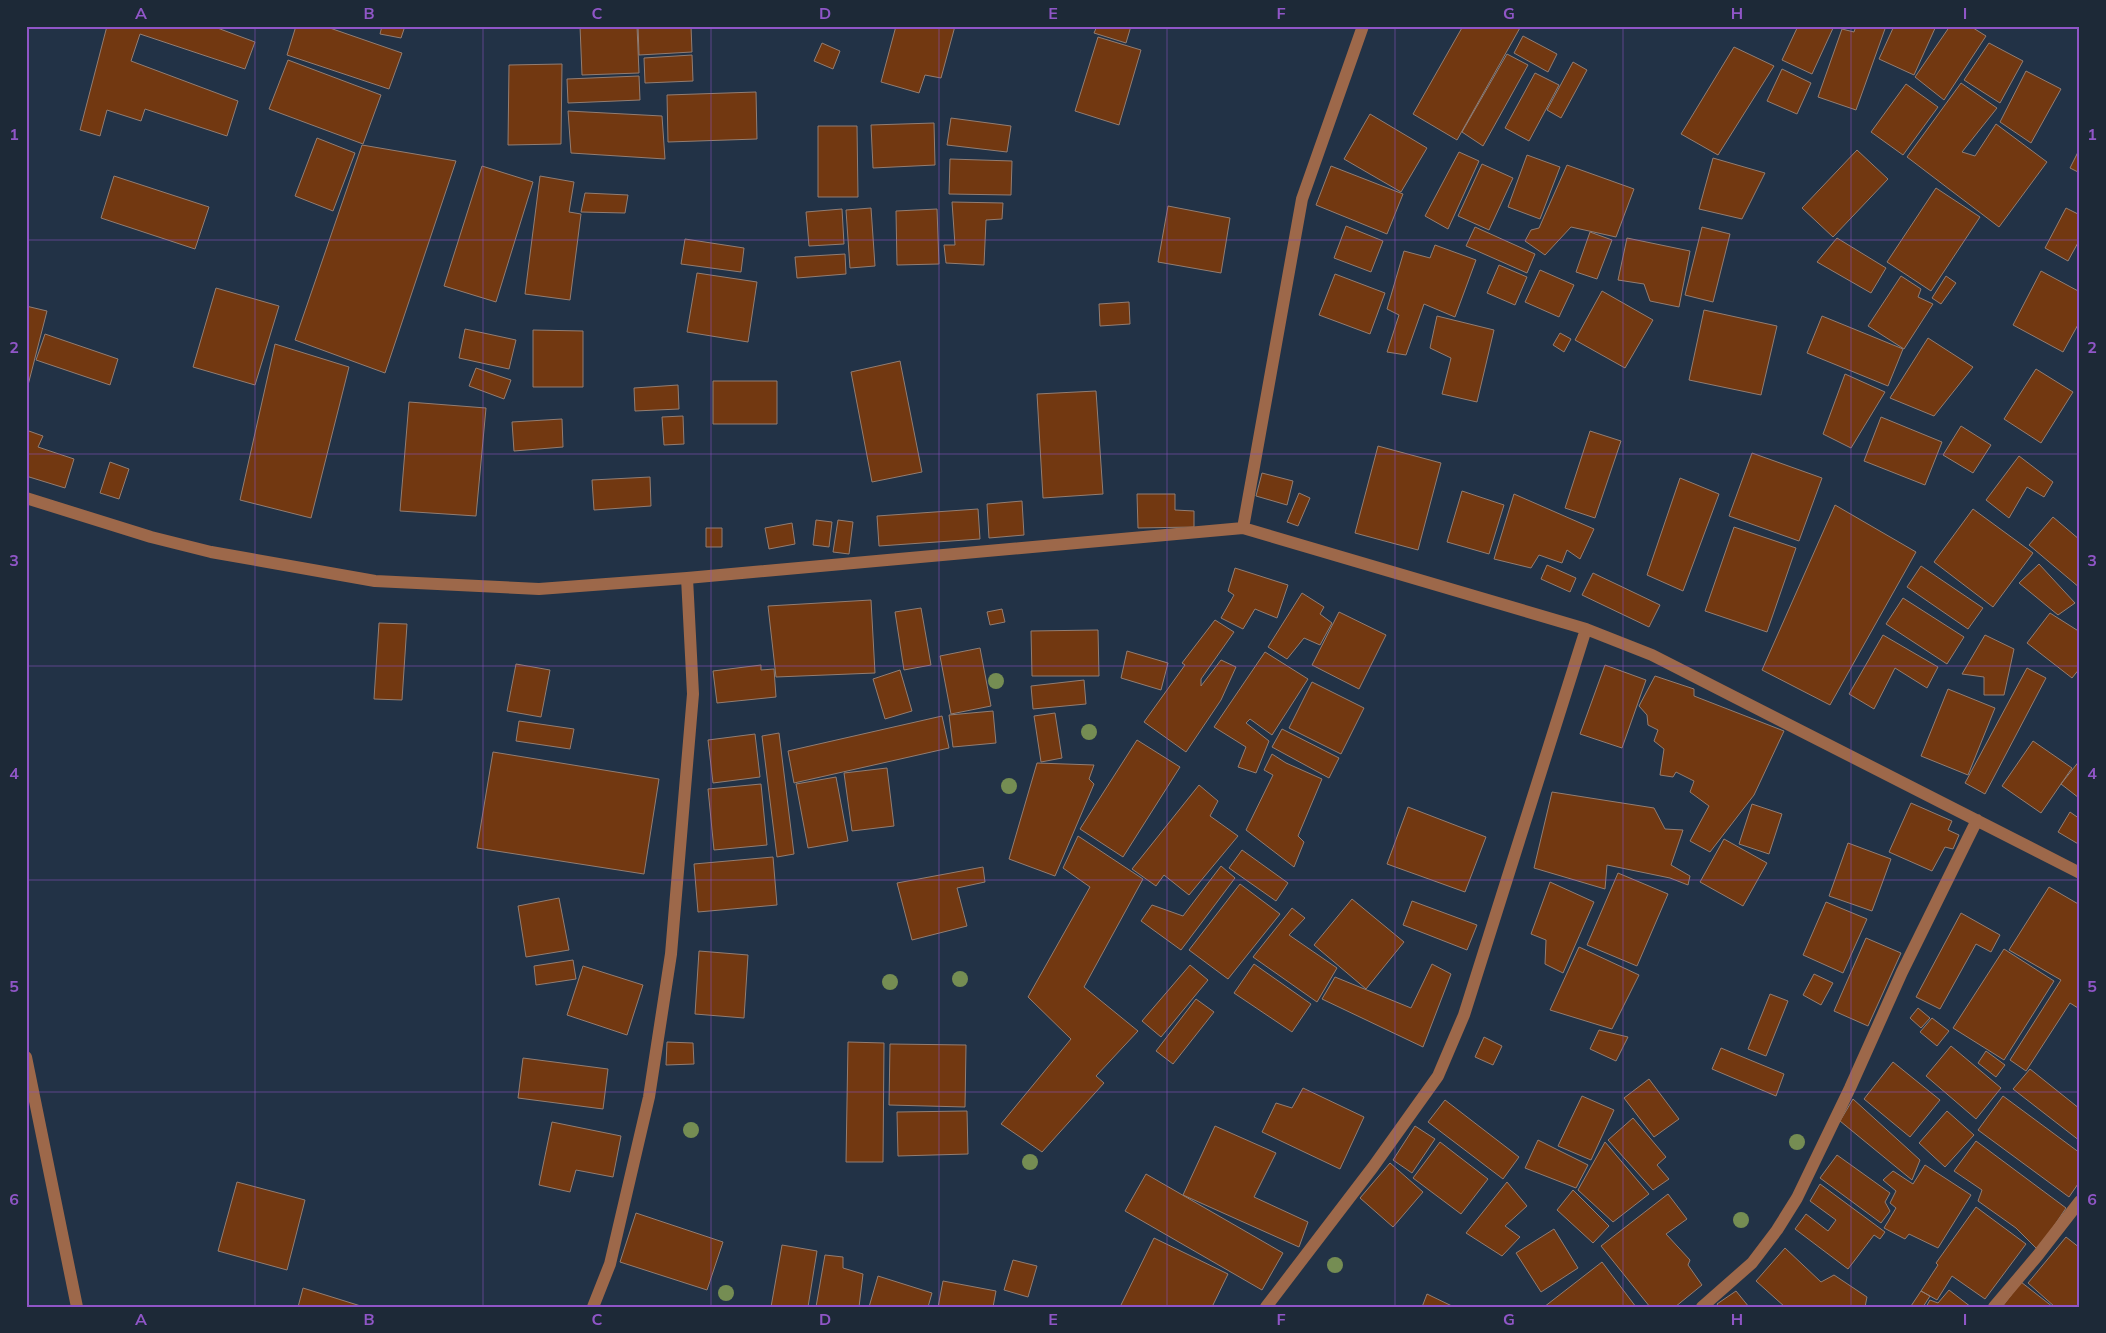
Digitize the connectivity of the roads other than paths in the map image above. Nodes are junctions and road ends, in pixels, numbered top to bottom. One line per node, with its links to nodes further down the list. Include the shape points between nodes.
1 (1363, 26): 3 (street, via 1302,199)
2 (26, 498): 4 (street, via 211,552 375,581 539,589)
3 (1243, 528): 4 (street); 5 (street)
4 (687, 578): 11 (street, via 693,694 670,954 649,1097 610,1264)
5 (1586, 628): 6 (street, via 1652,655); 12 (street, via 1464,1015 1438,1076)
6 (1977, 820): 7 (street); 13 (street, via 1797,1198 1752,1263)
7 (2080, 873)
8 (26, 1057): 10 (street)
9 (2080, 1201): 14 (street)
10 (77, 1307)
11 (593, 1307)
12 (1266, 1307)
13 (1702, 1307)
14 (1994, 1307)

